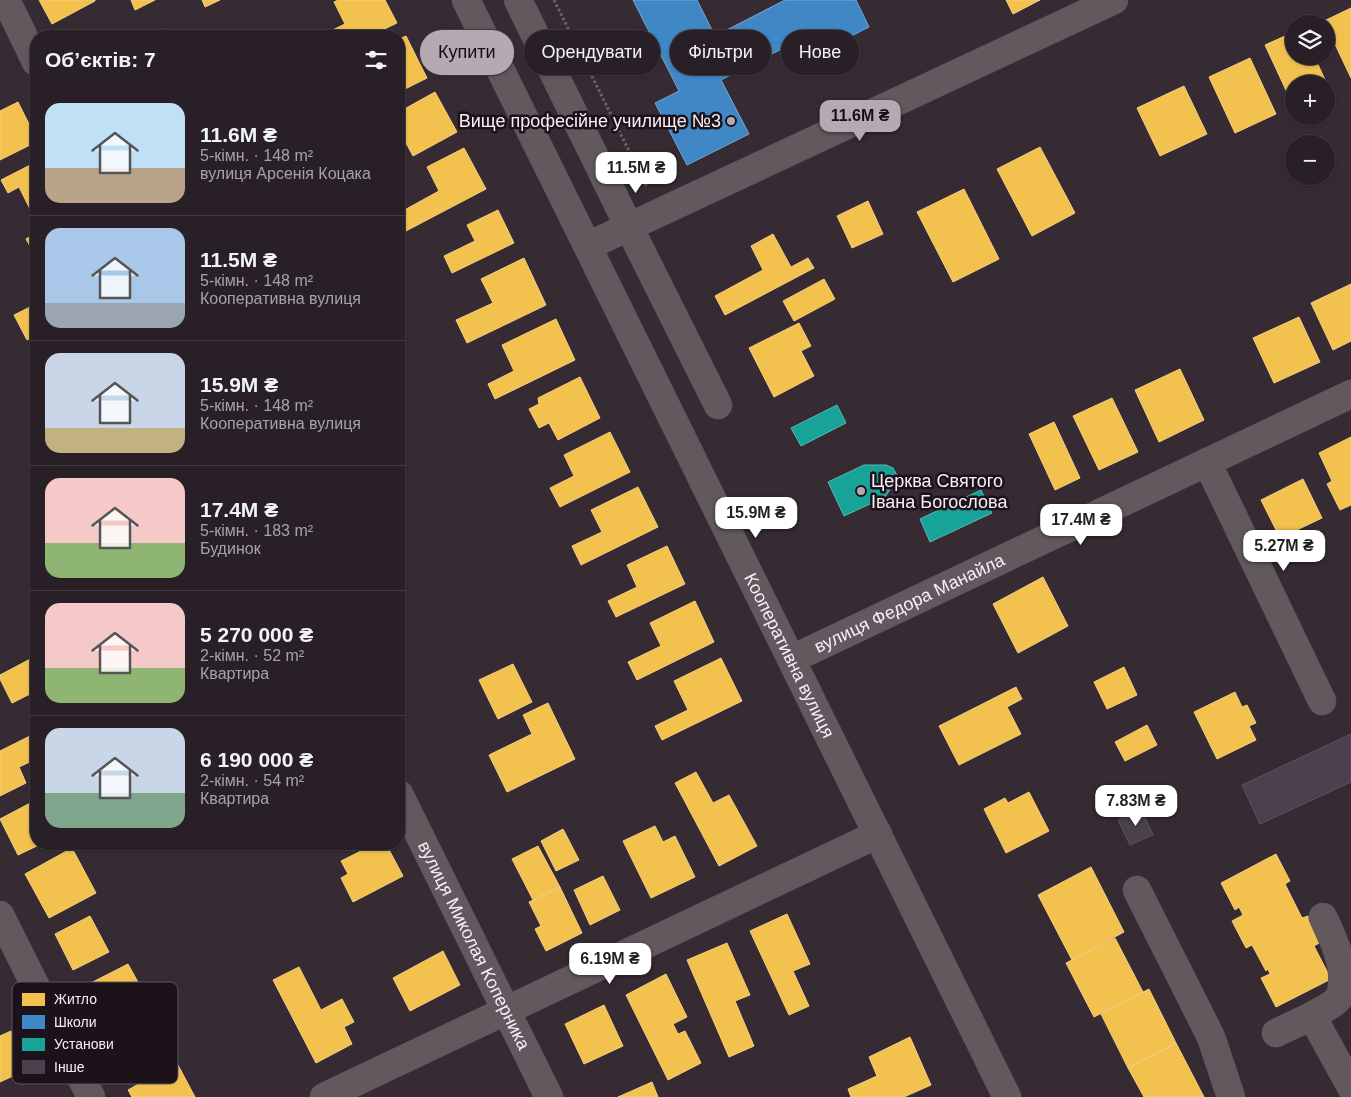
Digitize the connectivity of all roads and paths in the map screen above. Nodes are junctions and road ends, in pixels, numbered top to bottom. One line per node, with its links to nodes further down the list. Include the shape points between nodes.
1 (6, 0): 6 (street)
2 (466, 0): 9 (street, Кооперативна вулиця)
3 (518, 0): 8 (street)
4 (554, 0): 7 (path)
5 (1114, 0): 8 (street)
6 (30, 50)
7 (650, 192)
8 (629, 227): 9 (street); 11 (street)
9 (588, 246): 13 (street, Кооперативна вулиця)
10 (1351, 394): 12 (street, вулиця Федора Манайла)
11 (718, 405)
12 (1207, 462): 13 (street, вулиця Федора Манайла); 14 (street)
13 (792, 659): 16 (street, Кооперативна вулиця)
14 (1322, 700)
15 (405, 806): 21 (street, вулиця Миколая Коперника)
16 (878, 834): 21 (street); 29 (street, Кооперативна вулиця)
17 (1137, 890): 30 (street, via 1211,1037)
18 (0, 915): 20 (street)
19 (1323, 917): 22 (street, via 1346,965 1347,986 1338,999)
20 (34, 982)
21 (506, 1011): 27 (street); 28 (street, вулиця Миколая Коперника)
22 (1312, 1016): 23 (street); 25 (street)
23 (1276, 1033)
24 (84, 1084): 26 (street)
25 (1351, 1087)
26 (91, 1097)
27 (324, 1097)
28 (549, 1097)
29 (1007, 1097)
30 (1231, 1097)

